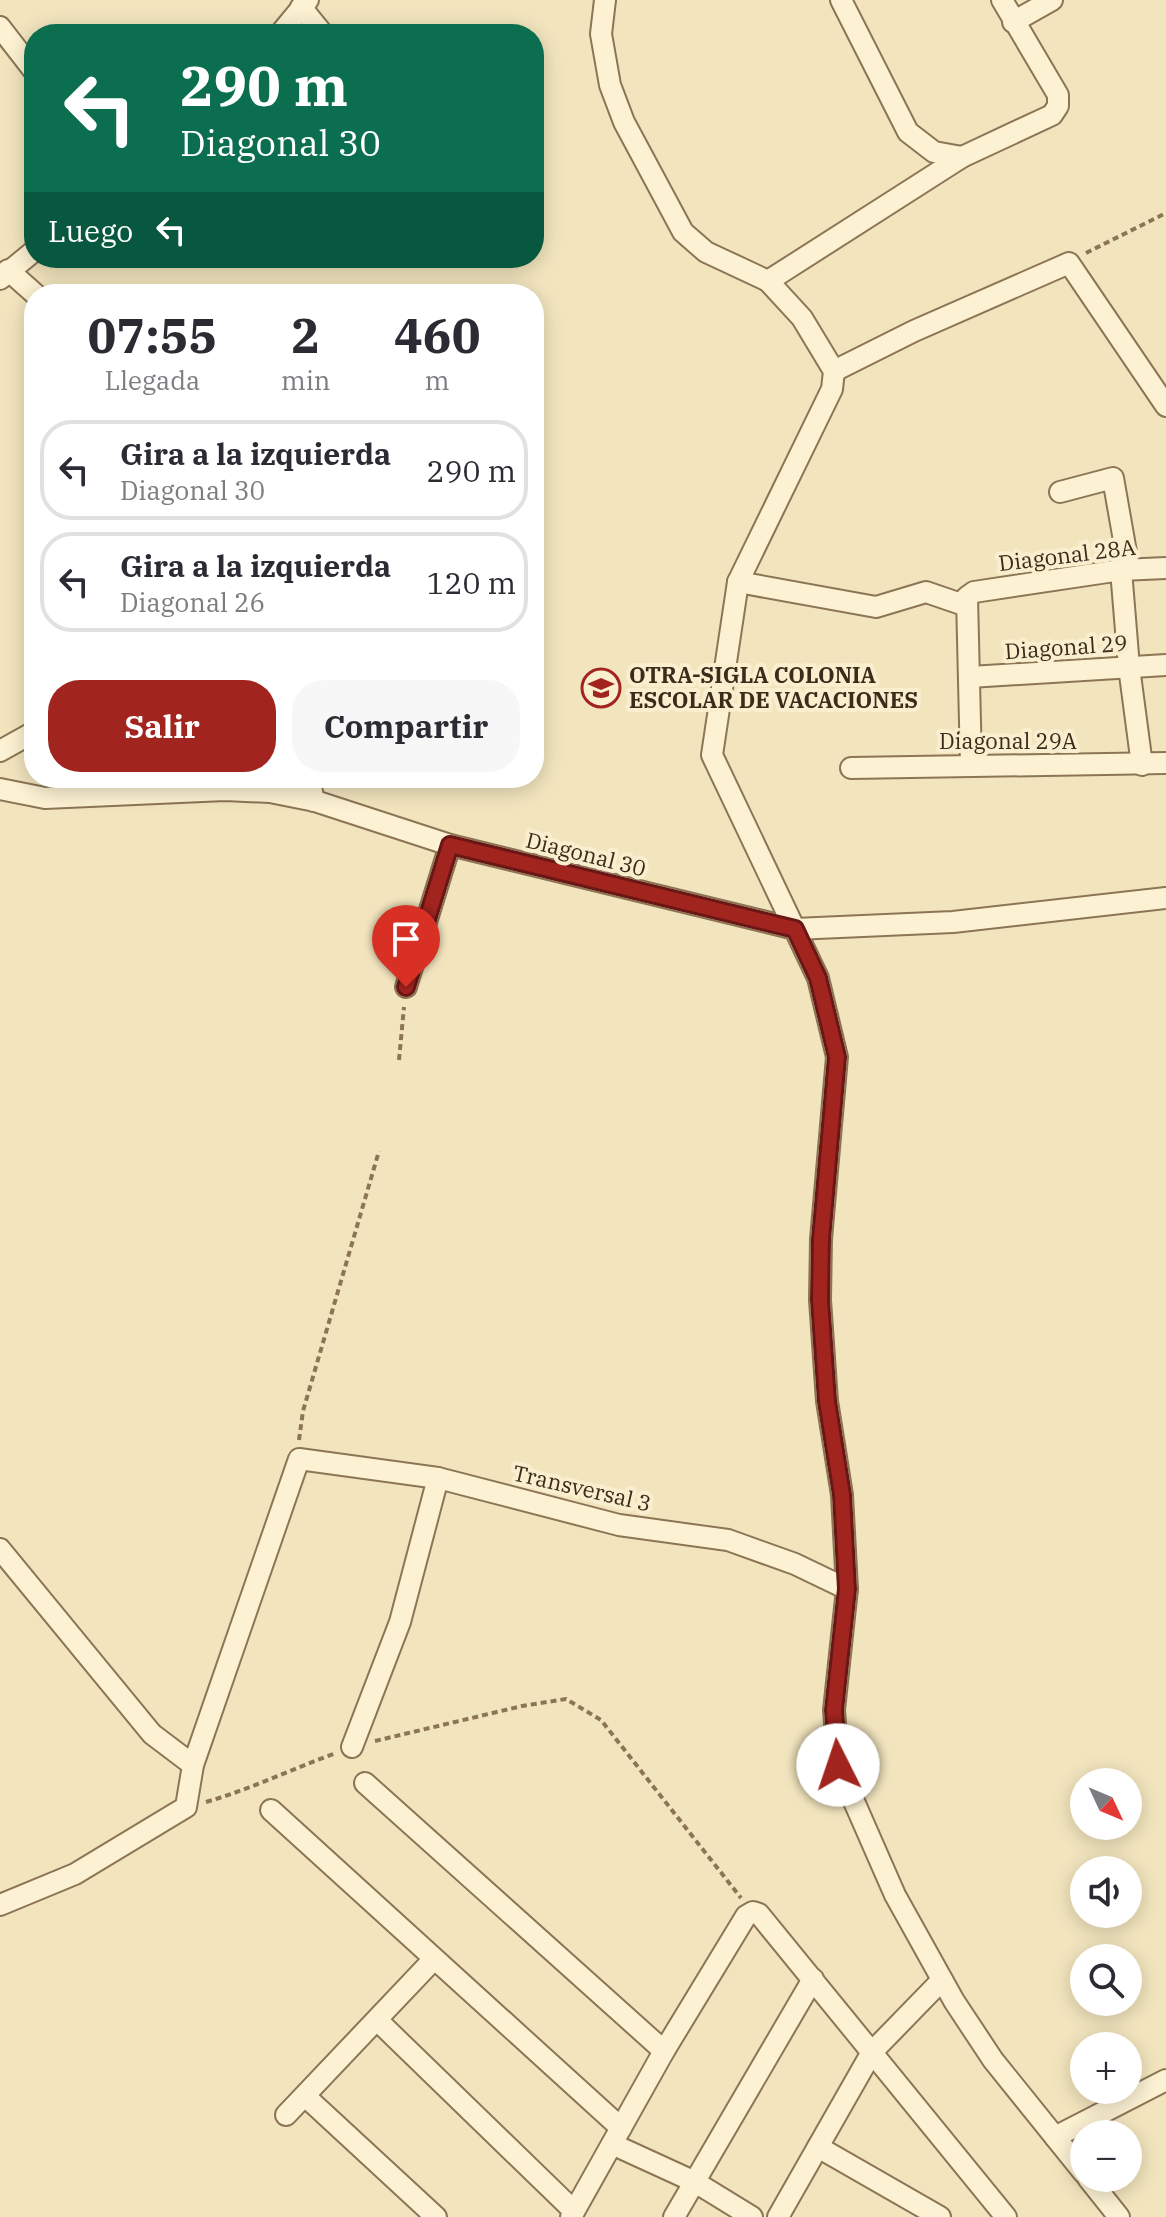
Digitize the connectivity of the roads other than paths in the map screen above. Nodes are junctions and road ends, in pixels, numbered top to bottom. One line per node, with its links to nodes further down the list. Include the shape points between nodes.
1 (605, 0): 14 (street, via 601,34 610,85 683,232 706,252)
2 (841, 0): 11 (street, via 908,132 934,152)
3 (1002, 0): 6 (street)
4 (1052, 0): 6 (street)
5 (304, 4): 7 (street); 8 (street)
6 (1013, 22): 11 (street, via 1058,95 1058,106 1052,115)
7 (288, 24)
8 (317, 24)
9 (0, 27): 10 (street)
10 (24, 58)
11 (962, 157): 14 (street)
12 (24, 259): 13 (street)
13 (4, 275): 15 (street)
14 (768, 281): 16 (street, via 802,318)
15 (24, 287)
16 (834, 371): 17 (street, via 1069,263); 21 (street, via 832,389)
17 (1166, 406)
18 (1060, 492): 20 (street, via 1111,478)
19 (1166, 568): 20 (street, Diagonal 28A)
20 (1125, 570): 22 (street, Diagonal 28A); 24 (street)
21 (738, 582): 22 (street, via 876,607 926,592); 37 (street, via 712,758)
22 (969, 598): 25 (street)
23 (1166, 665): 24 (street, Diagonal 29)
24 (1129, 667): 25 (street, Diagonal 29); 30 (street)
25 (970, 677): 29 (street)
26 (24, 738): 27 (street)
27 (0, 751)
28 (1166, 763): 30 (street, Diagonal 29A)
29 (971, 764): 30 (street, Diagonal 29A); 31 (street, Diagonal 29A)
30 (1142, 765)
31 (851, 768)
32 (311, 788): 34 (street)
33 (0, 789): 34 (street, Diagonal 30, via 45,798 225,790)
34 (314, 801): 35 (street, Diagonal 30)
35 (450, 845): 37 (street, Diagonal 30); 38 (street)
36 (1166, 898): 37 (street, Diagonal 30, via 953,922)
37 (795, 929): 41 (street, via 818,978 837,1057 820,1300)
38 (406, 987)
39 (438, 1478): 41 (street, Transversal 3, via 619,1525 728,1540); 42 (street, via 400,1622); 43 (street, Transversal 3, via 299,1459)
40 (0, 1549): 43 (street, via 144,1725)
41 (847, 1589): 49 (street, via 834,1710 838,1765 895,1895)
42 (352, 1747)
43 (193, 1765): 46 (street, via 186,1807 75,1874)
44 (365, 1783): 51 (street)
45 (271, 1810): 47 (street)
46 (0, 1905)
47 (434, 1959): 50 (street); 56 (street)
48 (813, 1979): 51 (street, via 753,1912); 52 (street); 60 (street)
49 (942, 1980): 52 (street); 57 (street, via 993,2060)
50 (377, 2020): 54 (street); 62 (street)
51 (664, 2051): 56 (street)
52 (872, 2052): 58 (street); 68 (street)
53 (1166, 2080): 57 (street)
54 (305, 2096): 55 (street); 63 (street)
55 (286, 2115)
56 (616, 2136): 60 (street); 62 (street)
57 (1055, 2137): 59 (street)
58 (818, 2147): 66 (street); 67 (street)
59 (1070, 2156)
60 (695, 2182): 64 (street); 65 (street)
61 (1099, 2192): 69 (street)
62 (573, 2214)
63 (436, 2217)
64 (674, 2217)
65 (752, 2217)
66 (778, 2217)
67 (940, 2217)
68 (1006, 2217)
69 (1119, 2217)

